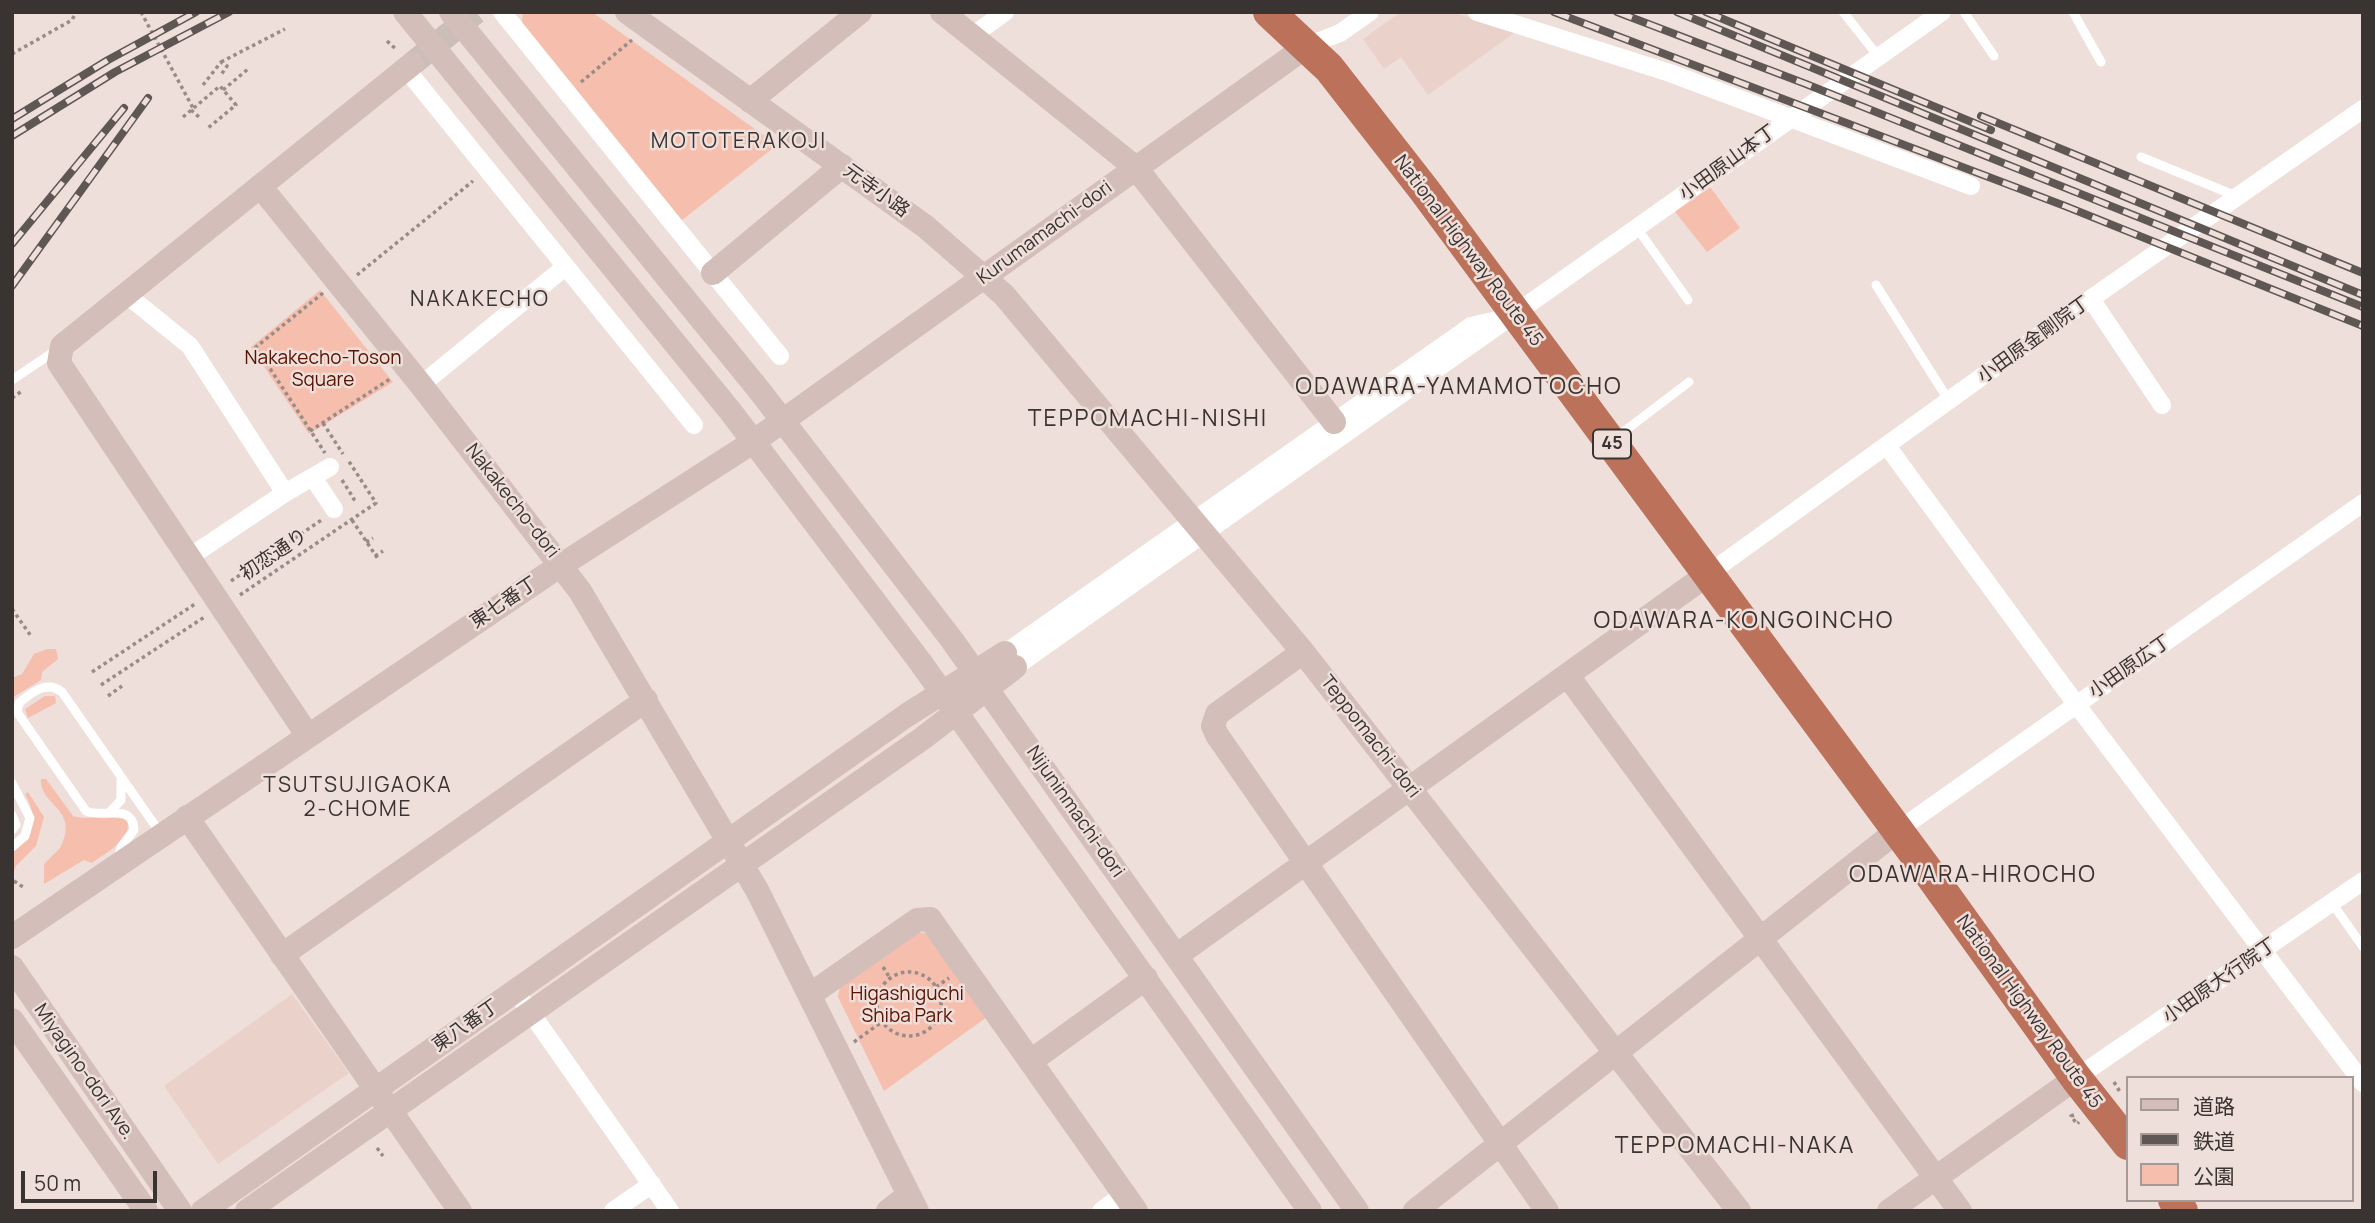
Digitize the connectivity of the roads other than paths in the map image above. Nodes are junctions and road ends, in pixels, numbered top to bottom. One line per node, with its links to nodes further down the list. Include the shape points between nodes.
1 (405, 12): 49 (street, Nijuninmachi-dori)
2 (451, 12): 46 (street, Nijuninmachi-dori)
3 (502, 12): 32 (street)
4 (627, 12): 21 (street, 元寺小路)
5 (860, 12): 21 (street)
6 (942, 12): 15 (street)
7 (1004, 12): 15 (street)
8 (1269, 12): 16 (highway, National Highway Route 45 / 45)
9 (1370, 12): 16 (street, via 1340,33)
10 (1477, 12): 23 (street, via 1670,73)
11 (1843, 12): 17 (lane)
12 (1941, 12): 17 (street, 小田原山本丁)
13 (1964, 12): 18 (lane)
14 (2073, 12): 20 (lane)
15 (972, 36): 26 (street)
16 (1307, 46): 26 (street, Kurumamachi-dori); 38 (highway, National Highway Route 45 / 45, via 1353,99)
17 (1878, 56): 23 (street, 小田原山本丁)
18 (1994, 56)
19 (406, 60): 27 (street); 31 (street)
20 (2101, 62)
21 (750, 101): 25 (street, 元寺小路)
22 (2363, 109): 29 (street, 小田原金剛院丁)
23 (1790, 118): 28 (street); 30 (street, 小田原山本丁)
24 (2141, 157): 29 (lane)
25 (842, 166): 32 (street); 33 (street, 元寺小路)
26 (1136, 168): 33 (street, Kurumamachi-dori); 47 (street)
27 (260, 186): 35 (street); 43 (street, Nakakecho-dori)
28 (1971, 186)
29 (2238, 196): 36 (street, 小田原金剛院丁)
30 (1637, 228): 37 (lane); 38 (street, 小田原山本丁)
31 (565, 267): 43 (street); 48 (street)
32 (713, 273): 40 (street)
33 (985, 276): 46 (street, Kurumamachi-dori); 57 (street, Teppomachi-dori)
34 (1876, 285): 44 (lane)
35 (127, 295): 39 (street); 54 (street, via 190,346)
36 (2091, 299): 44 (street, 小田原金剛院丁); 45 (street)
37 (1688, 300)
38 (1516, 315): 47 (street, via 1471,326); 50 (highway, National Highway Route 45 / 45); 57 (street, 小田原山本丁)
39 (62, 346): 41 (lane); 58 (street, via 59,363)
40 (780, 356)
41 (12, 380)
42 (1689, 382): 50 (lane)
43 (421, 385): 59 (street, Nakakecho-dori)
44 (1949, 401): 51 (street, 小田原金剛院丁)
45 (2162, 405)
46 (783, 420): 49 (street, 東七番丁); 64 (street, Nijuninmachi-dori)
47 (1334, 422): 57 (street)
48 (694, 425)
49 (753, 442): 59 (street, 東七番丁); 66 (street, Nijuninmachi-dori)
50 (1610, 442): 60 (highway, National Highway Route 45 / 45)
51 (1887, 446): 60 (street, 小田原金剛院丁); 67 (street)
52 (330, 467): 53 (street)
53 (314, 479): 54 (street); 56 (street)
54 (285, 493): 58 (street)
55 (2363, 503): 67 (street, 小田原広丁)
56 (331, 512)
57 (1200, 526): 61 (street, Teppomachi-dori); 62 (street)
58 (188, 558): 68 (street)
59 (561, 565): 65 (street, Nakakecho-dori); 68 (street, 東七番丁)
60 (1708, 573): 63 (street); 76 (highway, National Highway Route 45 / 45)
61 (1303, 652): 71 (street, Teppomachi-dori); 80 (street, via 1217,714 1213,726)
62 (1010, 660): 64 (street)
63 (1568, 676): 71 (street); 86 (street)
64 (981, 680): 66 (street); 90 (street, Nijuninmachi-dori)
65 (646, 700): 78 (street, Nakakecho-dori); 89 (street)
66 (950, 702): 78 (street, 東八番丁); 82 (street, 東八番丁); 92 (street, Nijuninmachi-dori)
67 (2076, 704): 76 (street, 小田原広丁); 88 (street)
68 (308, 736): 74 (street, 東七番丁)
69 (120, 778): 72 (lane, via 121,800); 72 (lane, via 64,687 44,686 21,701 17,712 83,808 91,814); 77 (lane)
70 (12, 783): 79 (lane, via 30,818 24,836)
71 (1409, 788): 80 (street); 97 (street, Teppomachi-dori)
72 (109, 813): 81 (lane, via 128,815 135,826 121,846)
73 (12, 815): 75 (lane, via 16,825)
74 (187, 817): 77 (street, 東七番丁); 89 (street)
75 (12, 830)
76 (1897, 831): 86 (street); 99 (highway, National Highway Route 45 / 45)
77 (161, 834): 81 (street, 東七番丁)
78 (729, 841): 82 (street, Nakakecho-dori); 93 (street, 東八番丁)
79 (12, 847)
80 (1305, 863): 90 (street); 104 (street)
81 (116, 864): 85 (street, 東七番丁)
82 (742, 864): 94 (street, Nakakecho-dori); 95 (street, 東八番丁)
83 (2363, 881): 84 (street, 小田原大行院丁)
84 (2332, 903): 87 (lane); 88 (street, 小田原大行院丁)
85 (12, 937)
86 (1761, 939): 97 (street); 105 (street)
87 (2363, 947)
88 (2264, 952): 99 (street, 小田原大行院丁); 100 (street)
89 (282, 956): 101 (street)
90 (1176, 956): 119 (street, Nijuninmachi-dori)
91 (12, 967): 110 (street, Miyagino-dori Ave.)
92 (1146, 978): 98 (street); 118 (street, Nijuninmachi-dori)
93 (516, 991): 95 (street); 101 (street, 東八番丁)
94 (811, 995): 98 (street, via 917,920 930,919); 107 (street, Nakakecho-dori)
95 (530, 1012): 102 (street, 東八番丁); 106 (street)
96 (12, 1020): 109 (street, Miyagino-dori Ave.)
97 (1616, 1054): 104 (street); 122 (street, Teppomachi-dori)
98 (1031, 1061): 108 (street)
99 (2076, 1078): 103 (highway, National Highway Route 45 / 45); 105 (street)
100 (2363, 1083)
101 (375, 1089): 102 (street); 111 (street, 東八番丁)
102 (392, 1112): 112 (street, 東八番丁); 113 (street)
103 (2126, 1141)
104 (1499, 1145): 120 (street); 121 (street)
105 (1937, 1177): 123 (street); 124 (street)
106 (652, 1184): 114 (street); 115 (street)
107 (913, 1203): 116 (street)
108 (1130, 1203): 117 (street)
109 (146, 1211)
110 (180, 1211)
111 (203, 1211)
112 (247, 1211)
113 (460, 1211)
114 (613, 1211)
115 (670, 1211)
116 (888, 1211)
117 (1101, 1211)
118 (1310, 1211)
119 (1357, 1211)
120 (1415, 1211)
121 (1547, 1211)
122 (1739, 1211)
123 (1889, 1211)
124 (1961, 1211)

